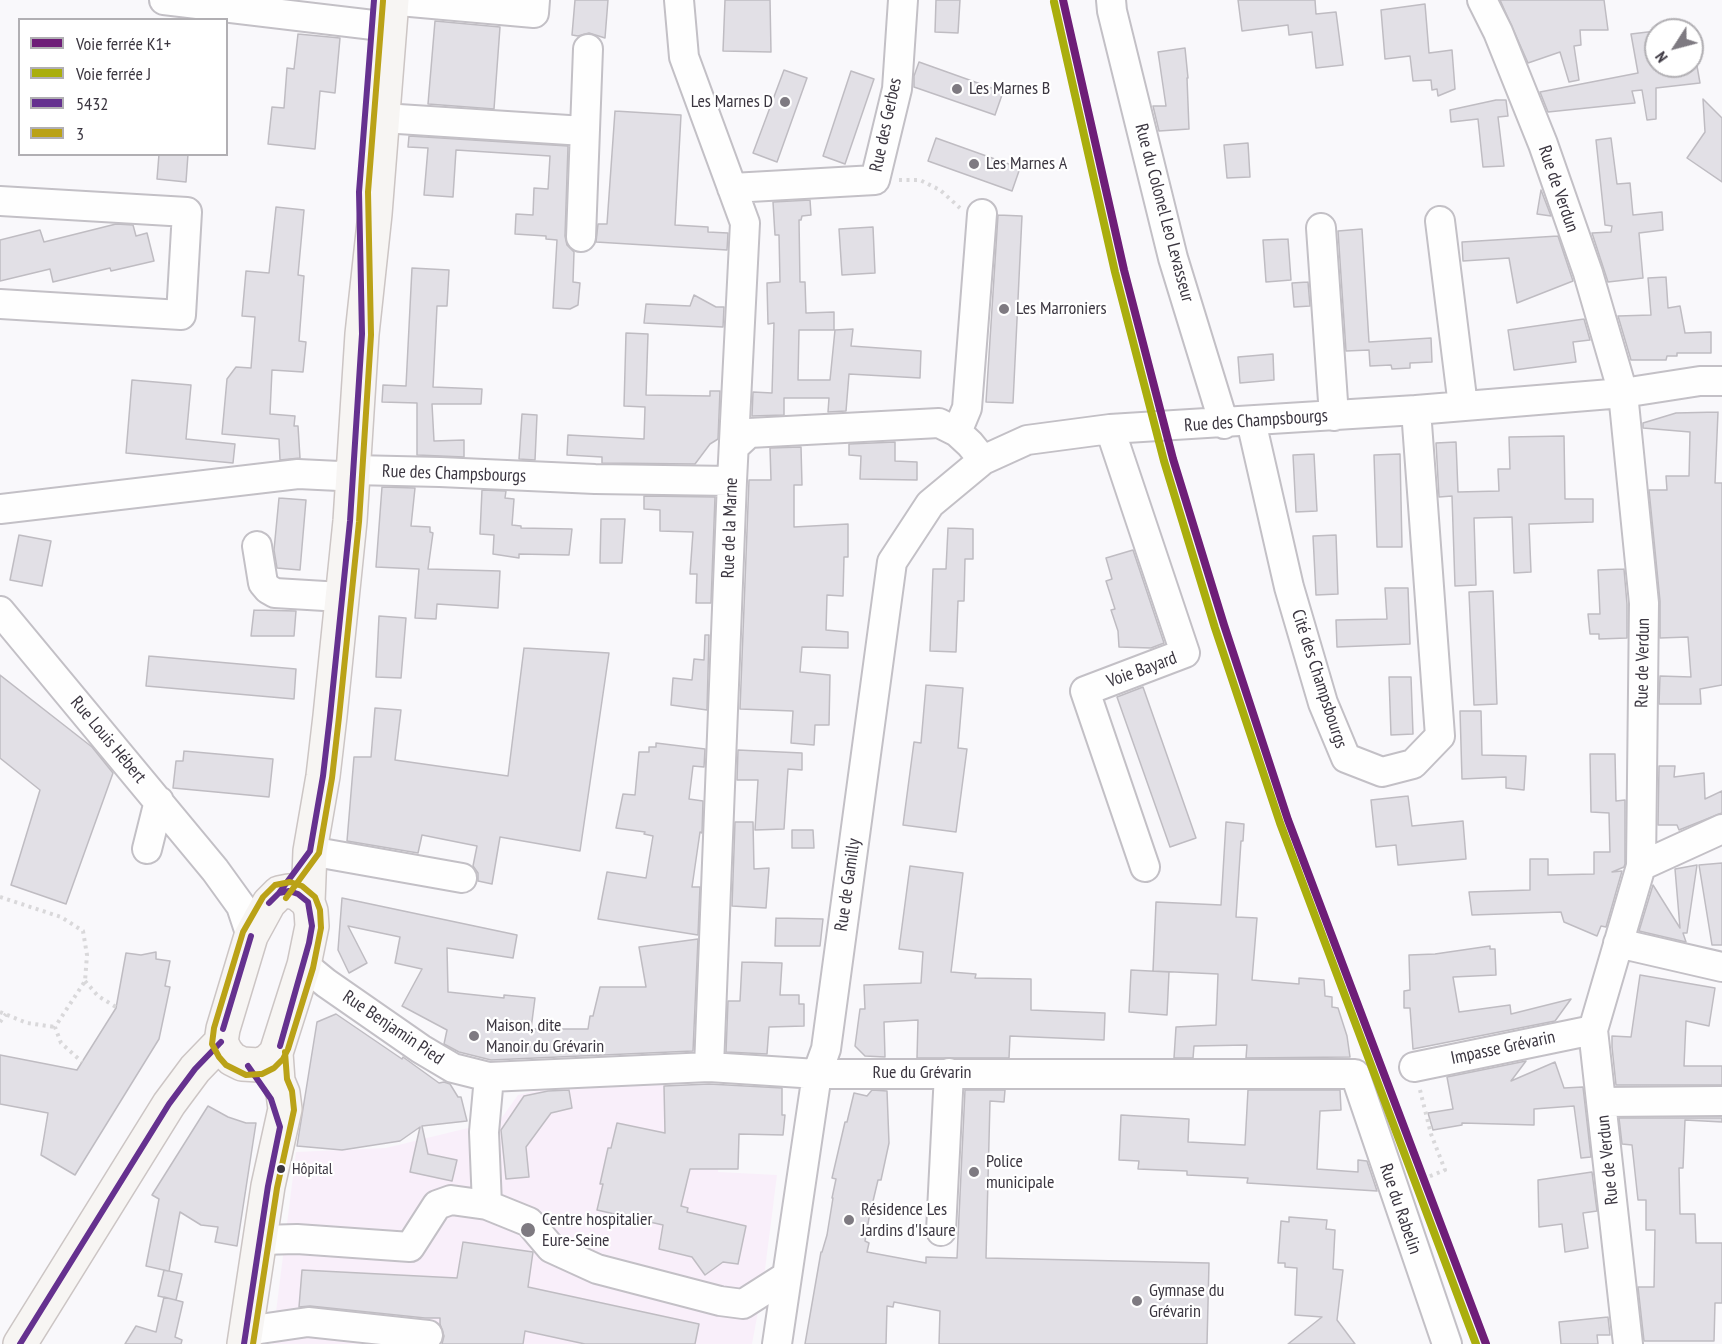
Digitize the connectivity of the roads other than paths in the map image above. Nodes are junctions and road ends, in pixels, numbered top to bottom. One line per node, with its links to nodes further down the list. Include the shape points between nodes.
1 (164, 0): 7 (street)
2 (535, 0): 7 (street, via 534,13)
3 (679, 0): 11 (street, Rue de la Marne, via 684,57)
4 (903, 0): 11 (street, Rue des Gerbes, via 897,89 875,180)
5 (1111, 0): 24 (street, Rue du Colonel Leo Levasseur, via 1173,258)
6 (1482, 0): 20 (street, Rue de Verdun, via 1543,144)
7 (385, 9): 9 (main road); 18 (main road, via 359,192)
8 (588, 49): 10 (street)
9 (383, 118): 10 (street); 18 (main road)
10 (584, 131): 16 (street)
11 (732, 188): 27 (street, Rue de la Marne, via 745,223)
12 (0, 201): 17 (street, via 187,212 181,315)
13 (982, 214): 26 (street, via 967,408)
14 (1440, 220): 21 (street)
15 (1321, 228): 23 (street)
16 (581, 237)
17 (0, 304)
18 (362, 334): 29 (main road)
19 (1722, 381): 20 (street, Rue des Champsbourgs)
20 (1623, 393): 21 (street, Rue des Champsbourgs); 39 (street, Rue de Verdun, via 1644,603)
21 (1463, 406): 22 (street, Rue des Champsbourgs)
22 (1416, 411): 23 (street, Rue des Champsbourgs); 24 (street, Cité des Champsbourgs, via 1440,736 1413,764 1382,772 1346,758 1323,703 1289,586)
23 (1334, 416): 24 (street, Rue des Champsbourgs)
24 (1229, 423): 25 (street, Rue des Champsbourgs)
25 (1123, 429): 28 (street, Rue des Champsbourgs, via 1027,440); 40 (street, Voie Bayard, via 1185,653 1085,691)
26 (957, 432): 27 (street, via 939,423 749,433); 28 (street)
27 (734, 447): 30 (street, Rue de la Marne)
28 (983, 460): 52 (street, Rue de Gamilly, via 930,504 892,562 826,1049)
29 (353, 470): 30 (street, Rue des Champsbourgs); 31 (street, Rue des Champsbourgs, via 339,476 298,474); 33 (main road)
30 (732, 481): 50 (street, Rue de la Marne)
31 (0, 509)
32 (257, 546): 33 (street, via 267,589 275,593)
33 (341, 597): 38 (main road, via 323,776)
34 (0, 611): 35 (street, Rue Louis Hébert)
35 (159, 801): 37 (street); 41 (street, Rue Louis Hébert)
36 (1722, 829): 39 (street)
37 (147, 849)
38 (310, 850): 42 (street); 43 (main road)
39 (1641, 866): 45 (street, Rue de Verdun)
40 (1145, 867)
41 (215, 870): 43 (street, Rue Louis Hébert, via 239,887); 44 (street, Rue Louis Hébert, via 241,906)
42 (462, 878)
43 (294, 898): 44 (main road, via 269,903); 46 (main road, via 311,911 312,927)
44 (251, 936): 49 (main road, via 223,1029)
45 (1618, 943): 47 (street); 48 (street, Rue de Verdun)
46 (304, 965): 49 (main road); 55 (street, Rue Benjamin Pied, via 437,1059 453,1068)
47 (1722, 967)
48 (1593, 1030): 51 (street, Impasse Grévarin); 57 (street, Rue de Verdun)
49 (247, 1056): 62 (main road, via 278,1081 285,1109); 66 (main road, via 195,1069)
50 (709, 1067): 52 (street, Rue du Grévarin); 55 (street, Rue du Grévarin)
51 (1414, 1067)
52 (817, 1074): 53 (street, Rue du Grévarin); 63 (street, Rue de Gamilly)
53 (949, 1074): 54 (street, Rue du Grévarin); 60 (street)
54 (1355, 1074): 58 (street, Rue du Rabelin)
55 (489, 1077): 59 (street, via 484,1132)
56 (1722, 1101): 57 (street)
57 (1601, 1102): 69 (street, Rue de Verdun)
58 (1395, 1200): 61 (street); 68 (street, Rue du Rabelin)
59 (487, 1205): 62 (street, via 451,1200 437,1205 410,1246); 63 (street, via 529,1222 551,1248 597,1269 720,1301 743,1304)
60 (941, 1231)
61 (1387, 1235)
62 (260, 1240): 65 (main road)
63 (788, 1276): 67 (street, Rue de Gamilly)
64 (428, 1335): 65 (street, via 308,1322)
65 (245, 1338)
66 (20, 1344)
67 (777, 1344)
68 (1447, 1344)
69 (1628, 1344)

